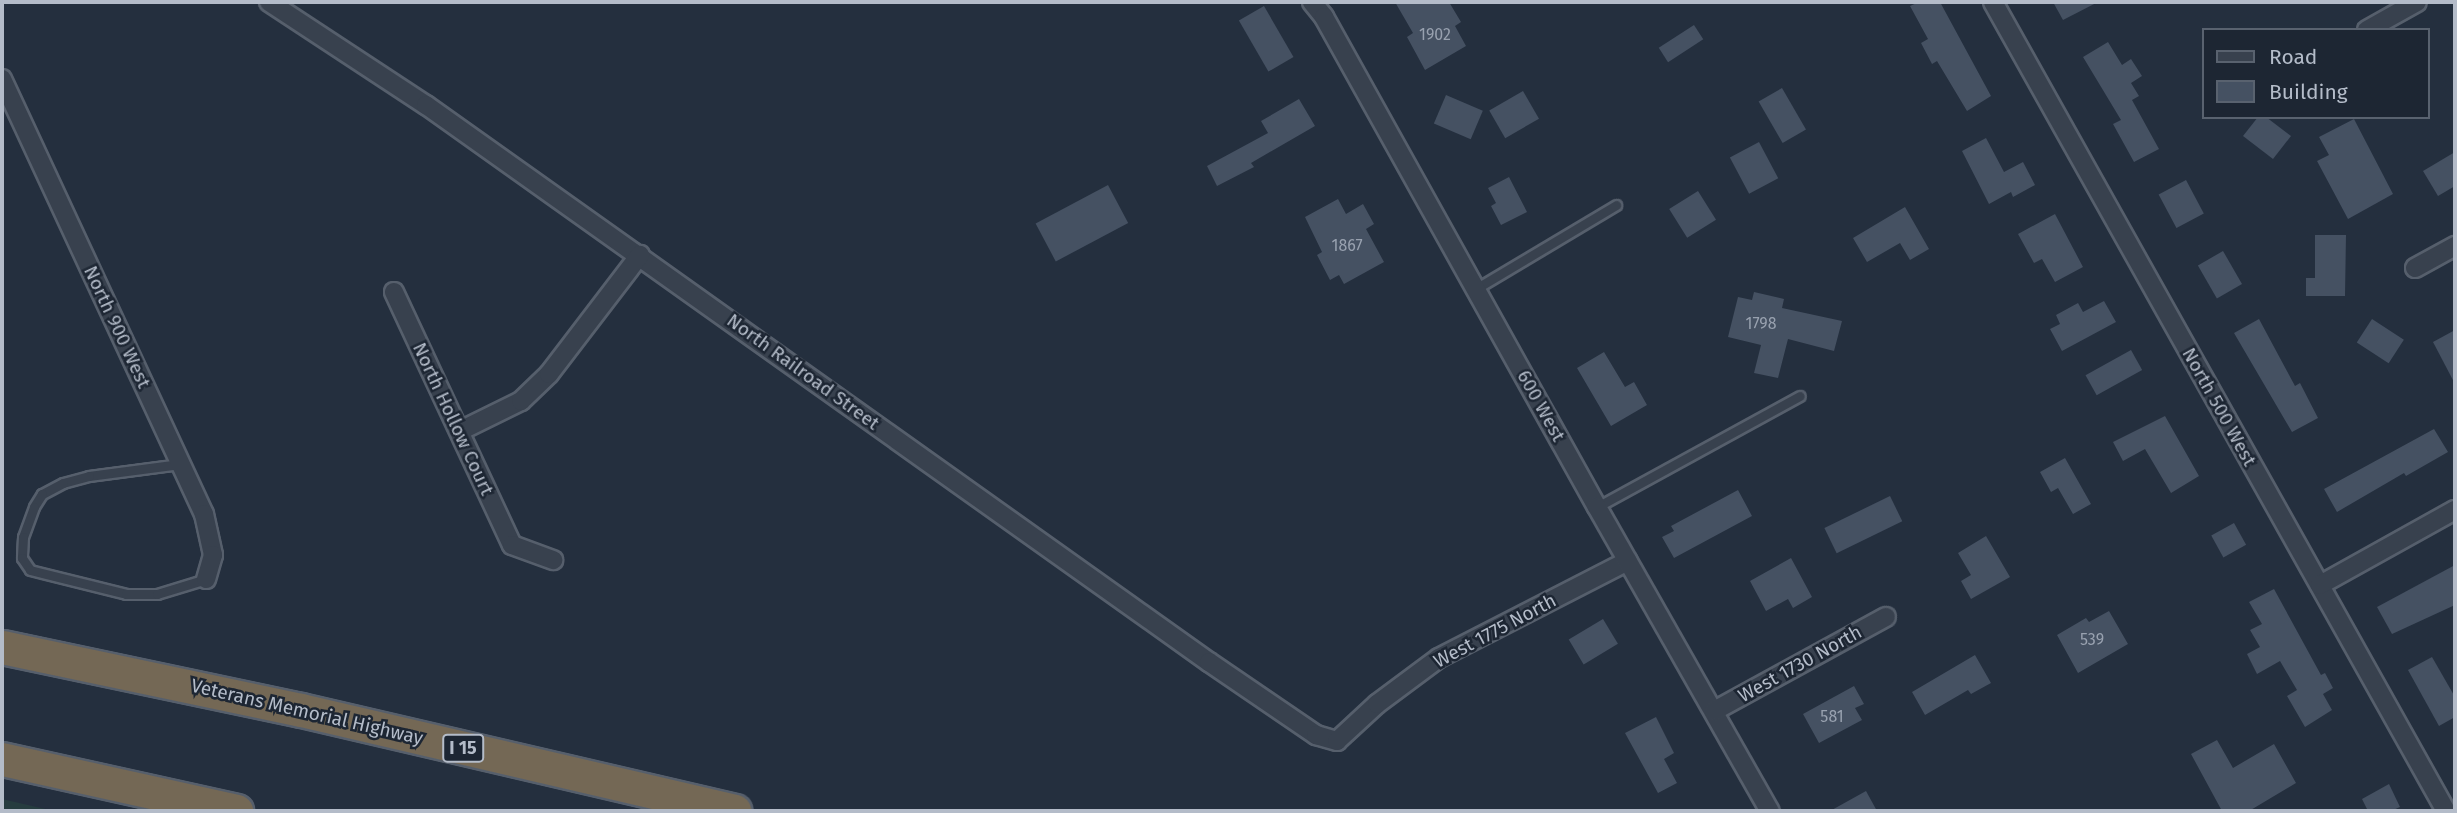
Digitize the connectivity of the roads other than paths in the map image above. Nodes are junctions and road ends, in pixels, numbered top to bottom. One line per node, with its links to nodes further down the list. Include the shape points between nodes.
1 (269, 2): 9 (street, North Railroad Street)
2 (1312, 2): 11 (street, 600 West)
3 (1993, 2): 21 (street, North 500 West)
4 (2417, 2): 5 (street)
5 (2371, 28)
6 (2, 79): 15 (street, North 900 West)
7 (1616, 205): 11 (lane)
8 (2455, 246): 10 (street)
9 (640, 255): 14 (street, via 549,374 521,401); 25 (street, North Railroad Street, via 1209,663 1316,735)
10 (2415, 268)
11 (1477, 288): 16 (street, 600 West)
12 (394, 292): 14 (street, North Hollow Court)
13 (1800, 396): 16 (lane)
14 (460, 431): 18 (street, North Hollow Court, via 512,545)
15 (180, 464): 20 (street, North 900 West, via 207,528 213,555); 20 (lane, via 89,476 42,494 23,537 22,558 30,570 126,594 157,594)
16 (1597, 508): 19 (street, 600 West)
17 (2455, 510): 21 (street)
18 (553, 560)
19 (1629, 561): 24 (street, 600 West); 25 (street, West 1775 North, via 1439,658)
20 (206, 579)
21 (2320, 585): 30 (street, North 500 West)
22 (1886, 617): 24 (street, West 1730 North)
23 (2, 646): 28 (highway, Veterans Memorial Highway / I 15, via 289,707)
24 (1714, 711): 29 (street, 600 West)
25 (1337, 741)
26 (2, 759): 27 (highway)
27 (236, 811)
28 (734, 811)
29 (1770, 811)
30 (2445, 811)

